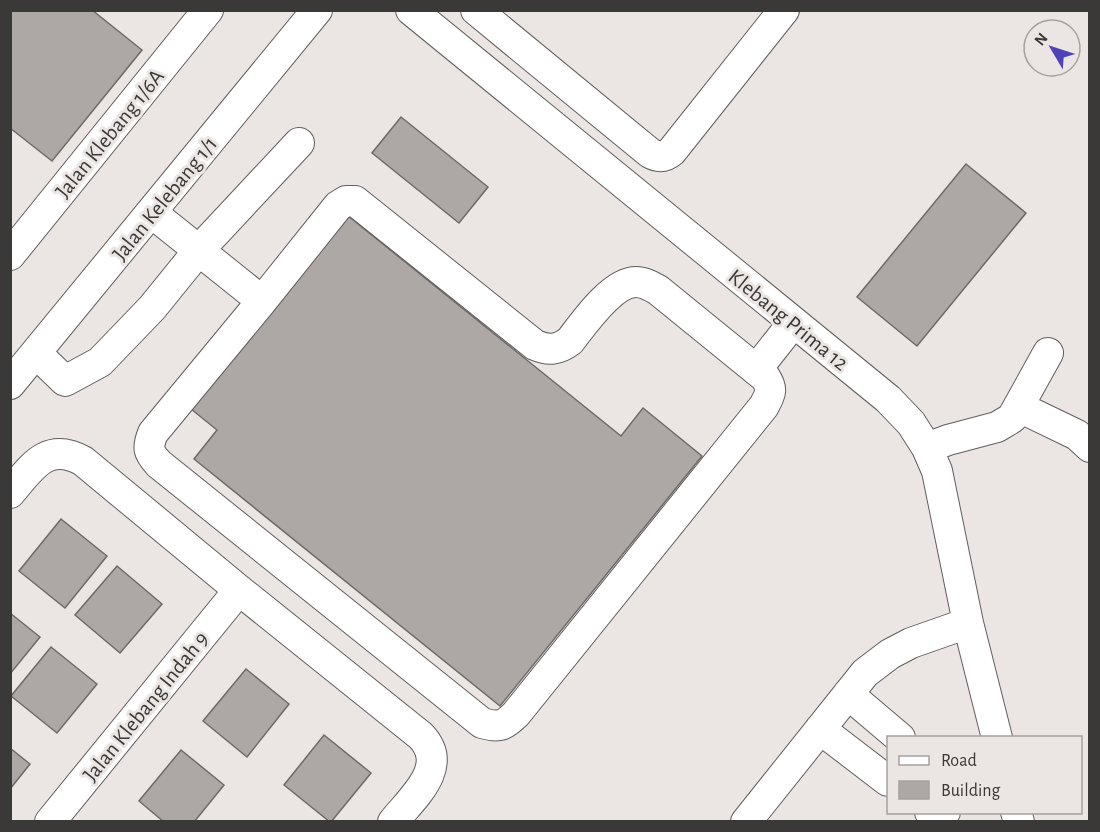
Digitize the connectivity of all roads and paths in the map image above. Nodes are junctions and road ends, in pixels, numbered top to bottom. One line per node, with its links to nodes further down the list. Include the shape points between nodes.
1 (208, 10): 9 (street, Jalan Klebang 1/6A)
2 (317, 10): 7 (street, Jalan Kelebang 1/1)
3 (411, 10): 11 (street, Klebang Prima 12)
4 (476, 10): 5 (street, via 651,153 662,157 672,151)
5 (784, 10)
6 (299, 142): 8 (street)
7 (152, 213): 8 (street); 12 (street, Jalan Kelebang 1/1)
8 (199, 250): 10 (street); 12 (street, via 152,308 100,362 65,381)
9 (10, 255)
10 (262, 301): 14 (street, via 338,206 355,201 544,349 562,347 620,285 635,281 658,290); 14 (street, via 153,433 148,444 150,454 482,723 494,727 506,724 516,714 764,406 770,385)
11 (793, 323): 14 (street); 18 (street, Klebang Prima 12, via 888,399 911,423)
12 (36, 353): 15 (street, Jalan Kelebang 1/1)
13 (1048, 354): 16 (street)
14 (756, 370)
15 (10, 384)
16 (1019, 407): 17 (street, via 1077,435); 18 (street, via 1012,418 997,427)
17 (1089, 447)
18 (927, 448): 21 (street, Klebang Prima 12, via 937,471)
19 (10, 493): 20 (street, via 40,459 51,454 73,456 84,461)
20 (239, 590): 27 (street, Jalan Klebang Indah 9); 28 (street, via 428,743 432,762 425,783)
21 (968, 623): 22 (street, via 890,654 865,673); 25 (street, Klebang Prima 12)
22 (849, 694): 23 (street); 24 (street)
23 (820, 729): 26 (street); 29 (street)
24 (898, 736)
25 (996, 736)
26 (887, 780)
27 (50, 822)
28 (393, 822)
29 (746, 822)

